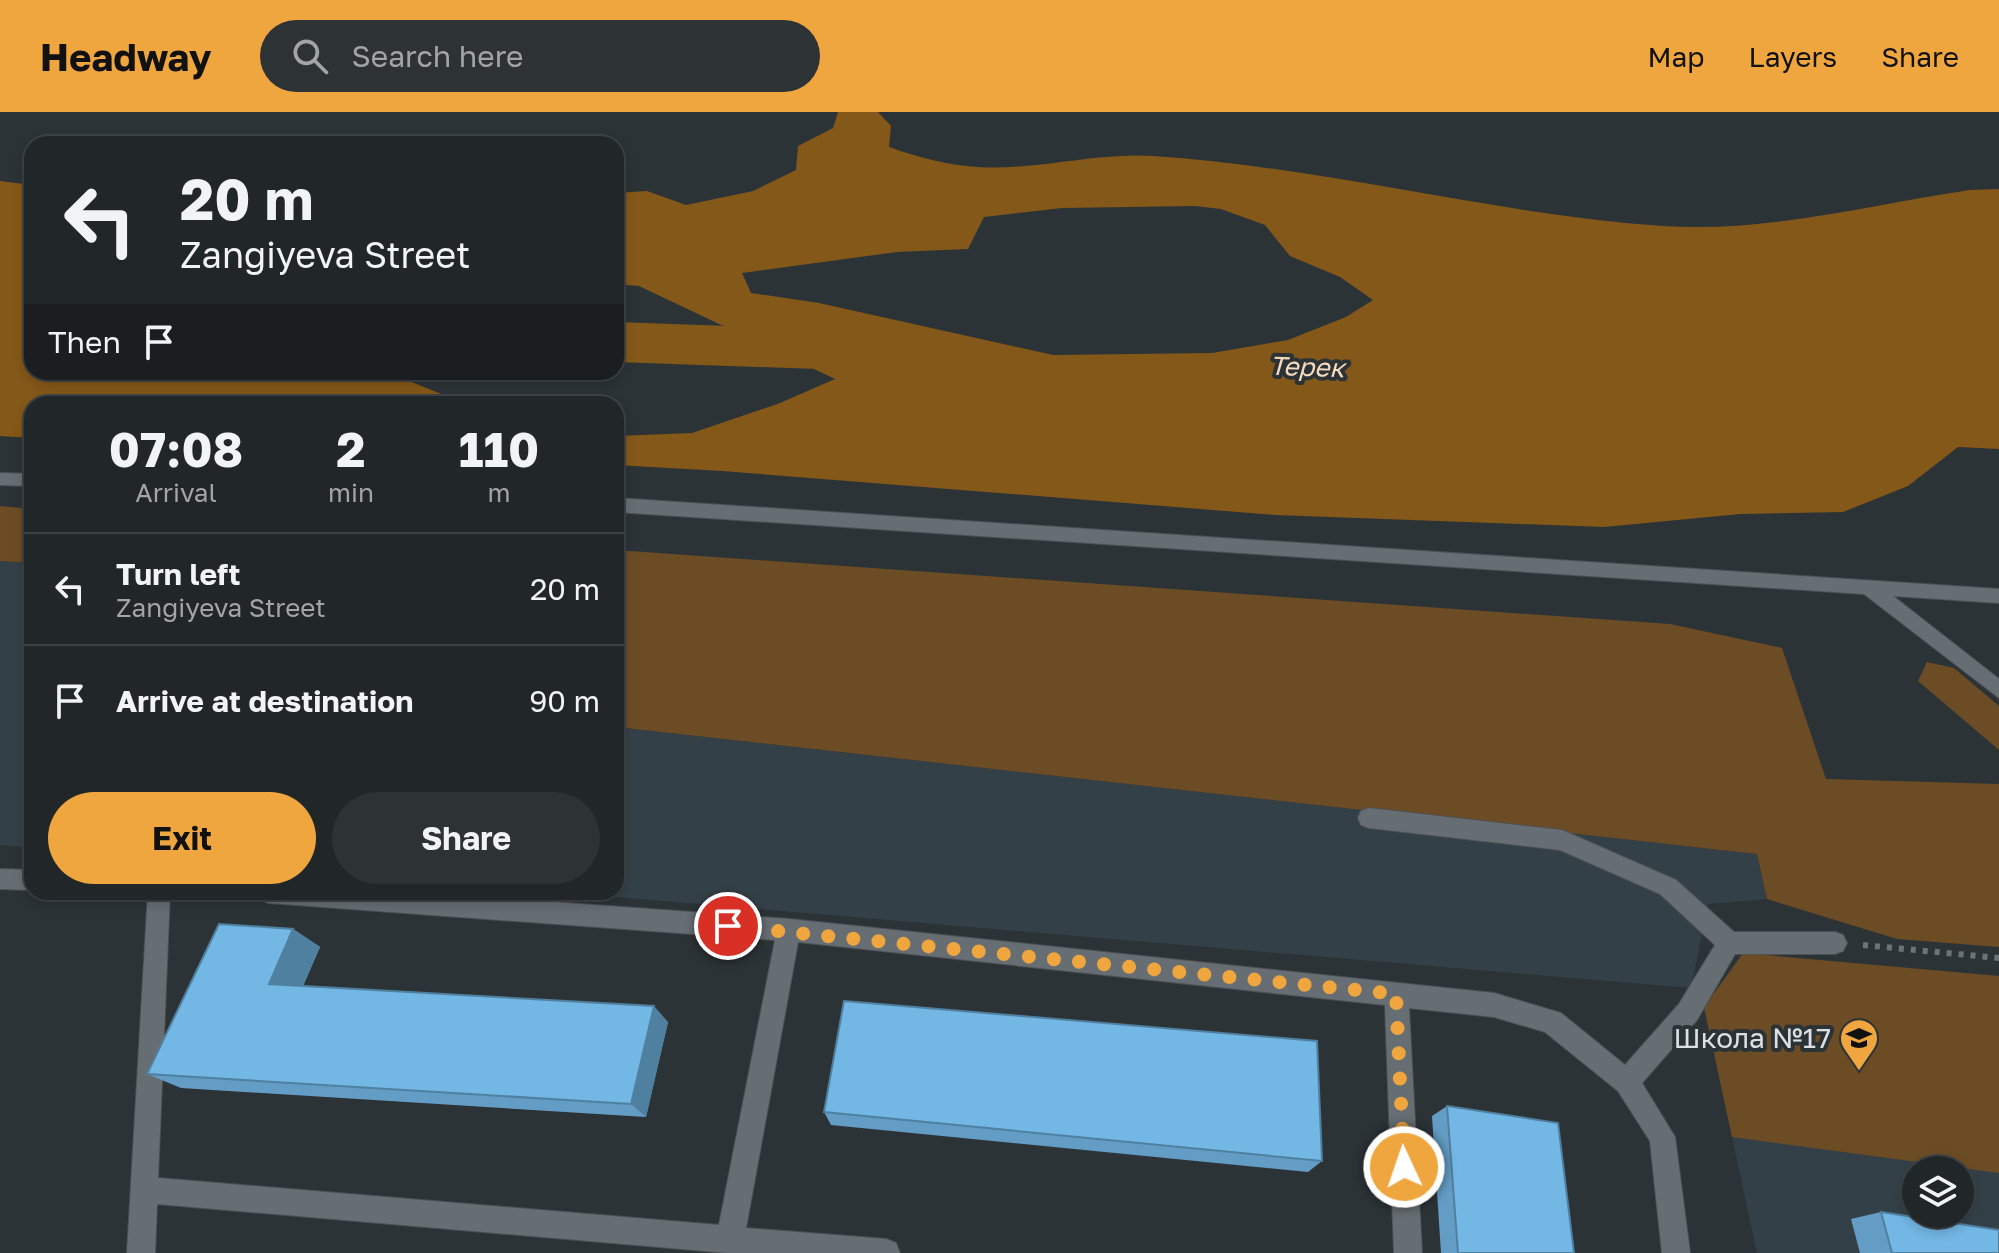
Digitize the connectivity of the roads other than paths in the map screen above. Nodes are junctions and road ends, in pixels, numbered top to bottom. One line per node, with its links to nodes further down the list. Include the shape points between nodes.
1 (0, 479): 2 (street)
2 (24, 480)
3 (624, 506): 4 (street)
4 (1868, 587): 5 (street); 6 (street)
5 (1999, 596)
6 (1999, 690)
7 (1369, 818): 13 (street, via 1562,840 1668,887)
8 (0, 879): 9 (street)
9 (24, 880)
10 (159, 900): 17 (street)
11 (378, 900): 12 (street)
12 (789, 930): 15 (street); 18 (street)
13 (1729, 943): 14 (street); 16 (street, via 1688,1012)
14 (1835, 943)
15 (1396, 994): 16 (street, via 1494,1005 1552,1022); 21 (street)
16 (1627, 1082): 22 (street, via 1662,1137)
17 (146, 1190): 18 (street); 19 (street)
18 (730, 1239): 20 (street)
19 (141, 1253)
20 (886, 1253)
21 (1408, 1253)
22 (1676, 1253)

